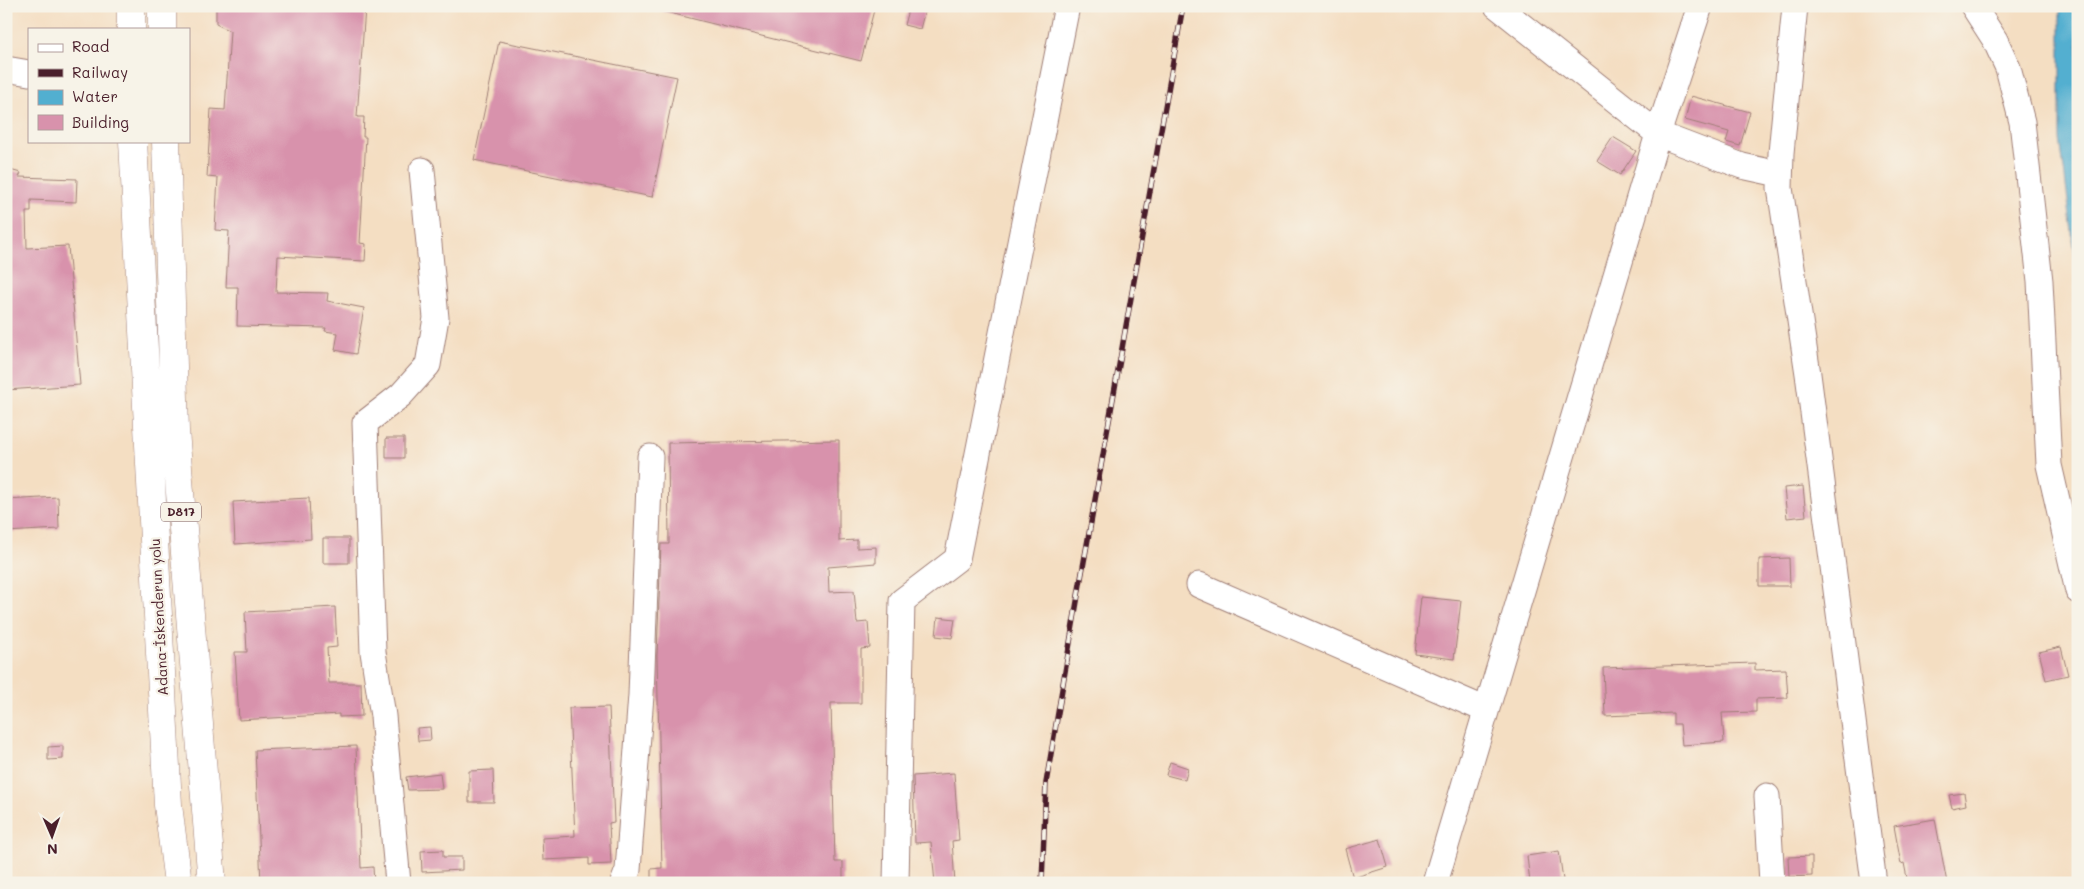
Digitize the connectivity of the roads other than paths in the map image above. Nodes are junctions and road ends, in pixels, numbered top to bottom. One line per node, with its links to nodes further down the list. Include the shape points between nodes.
1 (131, 6): 8 (highway)
2 (162, 6): 9 (highway)
3 (1067, 6): 28 (street, via 957,559 902,601)
4 (1497, 6): 12 (street)
5 (1700, 6): 12 (street)
6 (1795, 6): 17 (street)
7 (1972, 6): 21 (street, via 1995,40 2008,68 2022,122 2040,281 2049,465)
8 (131, 28)
9 (162, 28)
10 (6, 69): 11 (street)
11 (28, 74)
12 (1658, 134): 17 (street, via 1742,166); 22 (street)
13 (126, 142): 18 (street)
14 (133, 142): 18 (highway, Adana-İskenderun yolu / D817)
15 (166, 142): 25 (highway, D817, via 175,430)
16 (422, 170): 26 (street, via 436,318 428,365 401,395 366,423 374,652)
17 (1779, 174): 31 (street)
18 (134, 183): 24 (highway, Adana-İskenderun yolu / D817, via 168,805)
19 (650, 457): 27 (street, via 641,695 628,870)
20 (1199, 585): 22 (street)
21 (2078, 591)
22 (1486, 710): 29 (street)
23 (1767, 796): 30 (street)
24 (178, 883)
25 (212, 883)
26 (398, 883)
27 (623, 883)
28 (896, 883)
29 (1435, 883)
30 (1772, 883)
31 (1874, 883)

